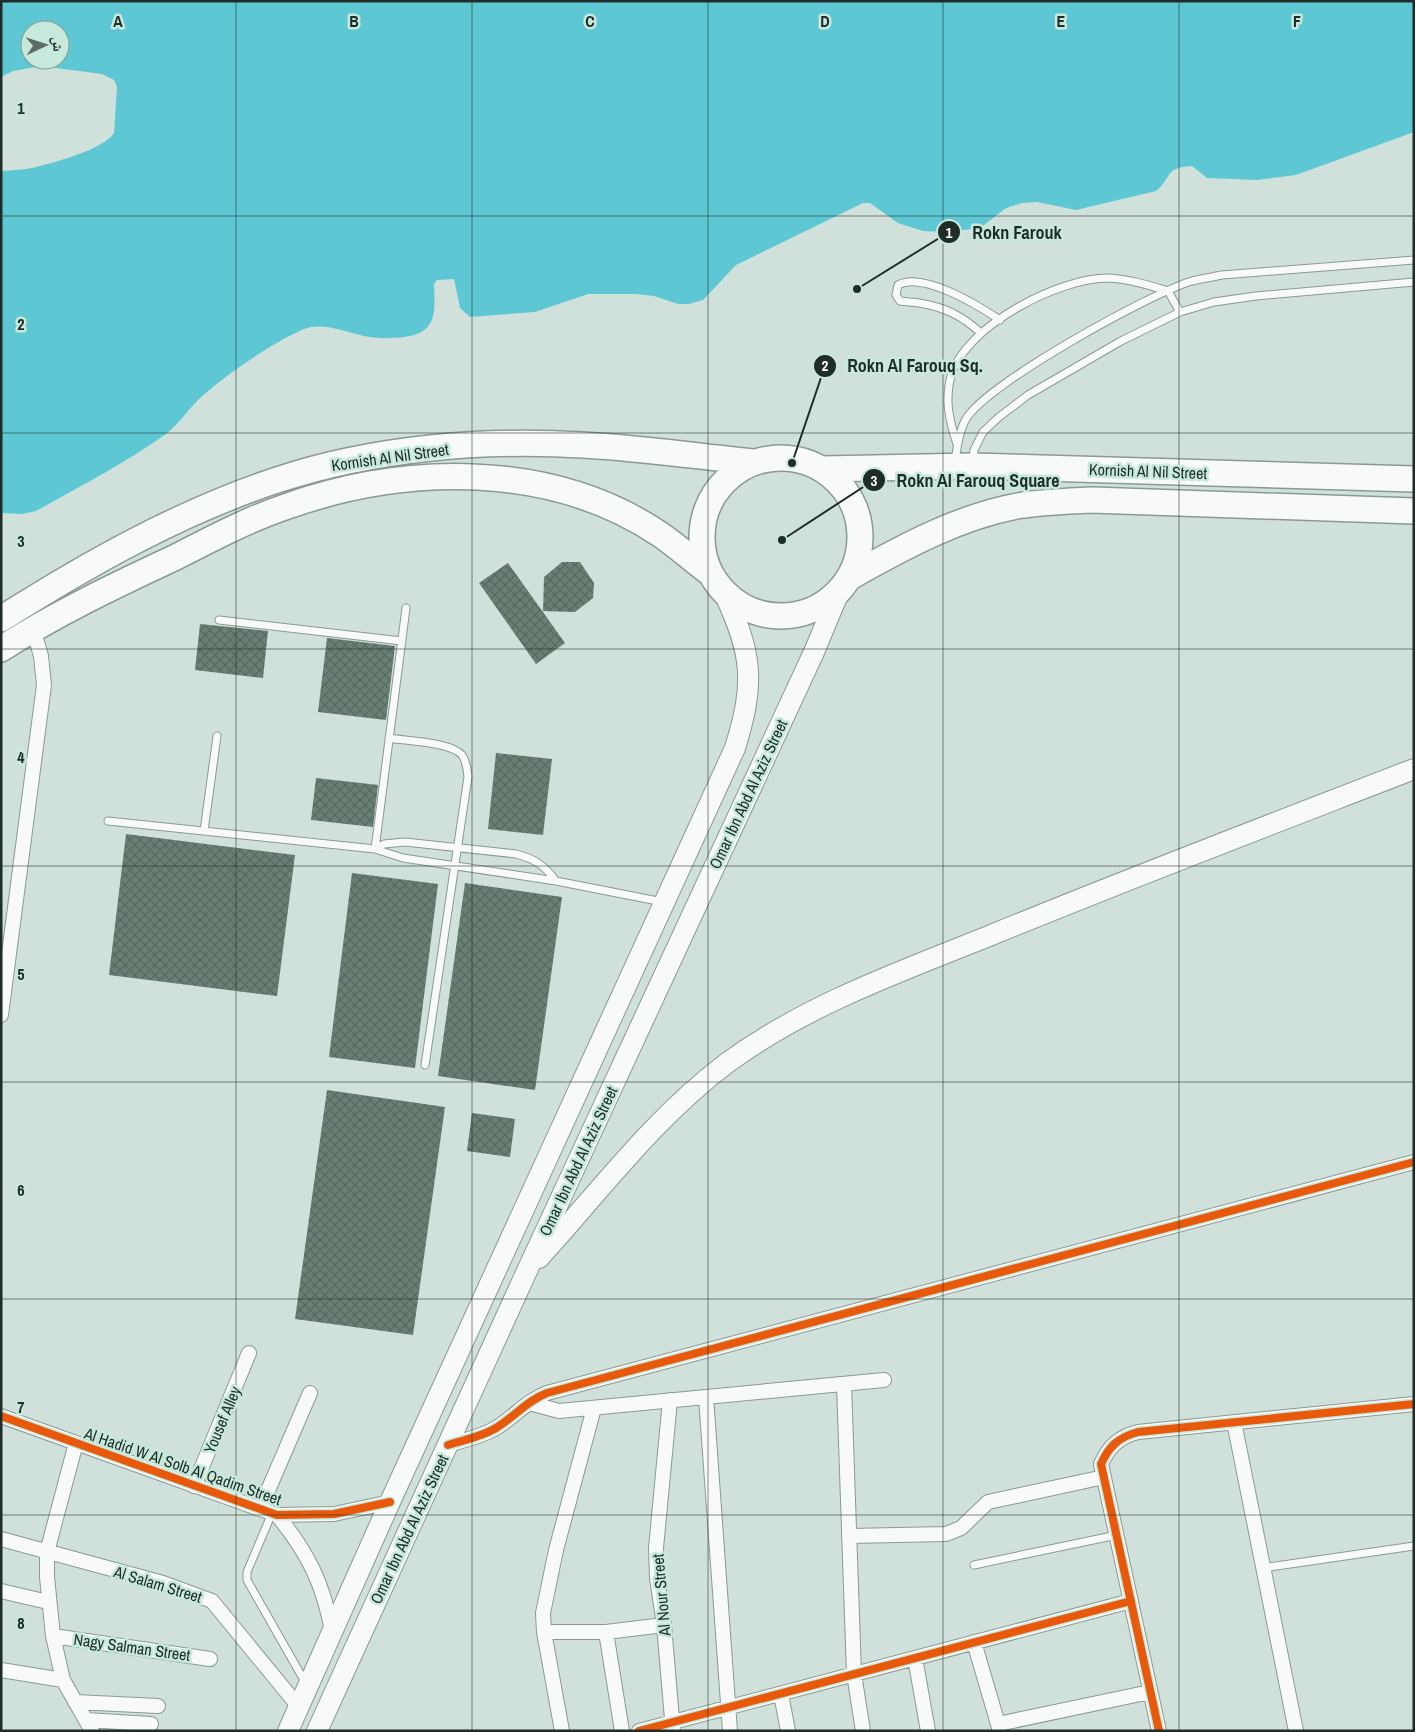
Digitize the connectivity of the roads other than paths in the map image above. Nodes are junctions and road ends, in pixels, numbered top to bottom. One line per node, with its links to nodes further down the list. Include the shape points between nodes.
1 (1414, 260): 3 (lane, via 1222,275 1191,281)
2 (1414, 282): 4 (lane, via 1256,296 1214,302)
3 (1168, 291): 4 (lane); 5 (lane, via 1108,278 1077,282 1048,291); 7 (lane, via 1017,375 985,398 966,418)
4 (1180, 312): 7 (lane, via 1121,341 1028,395 983,432 974,450)
5 (1000, 320): 6 (lane); 6 (lane, via 947,290 913,283 898,286 896,295 900,301 951,311 967,320)
6 (981, 334): 7 (lane, via 964,351 952,372 947,396 949,421)
7 (961, 459): 9 (highway, Kornish Al Nil Street); 10 (highway, Kornish Al Nil Street)
8 (753, 462): 9 (highway, via 776,457 801,460); 12 (highway, via 725,480 707,508 702,524 702,541); 15 (highway, Kornish Al Nil Street, via 583,445 492,444 360,459 238,494 149,533)
9 (823, 469): 13 (highway, via 851,499 858,518 859,552)
10 (1414, 479)
11 (1414, 511): 13 (highway, Kornish Al Nil Street, via 1092,500 1050,502 972,520 892,553)
12 (717, 583): 13 (highway, via 741,606 761,614 782,617 822,605); 17 (highway, Kornish Al Nil Street, via 660,534 604,505 544,485 482,476 431,477 348,488 283,507); 29 (main road, Omar Ibn Abd Al Aziz Street, via 743,637 749,669 747,709 735,748)
13 (844, 585): 33 (main road, Omar Ibn Abd Al Aziz Street)
14 (406, 608): 18 (lane)
15 (1, 619)
16 (219, 620): 18 (lane)
17 (33, 628): 19 (highway, Kornish Al Nil Street); 30 (street, via 44,685)
18 (402, 641): 21 (lane)
19 (1, 649)
20 (217, 736): 24 (lane)
21 (389, 738): 25 (lane, via 450,747 461,754 467,764 468,777); 26 (lane)
22 (1414, 769): 33 (main road, via 1040,914 864,987 786,1024 727,1063 674,1108)
23 (108, 821): 24 (lane)
24 (204, 831): 26 (lane)
25 (457, 847): 26 (lane, via 394,842); 27 (lane); 28 (lane, via 532,858 546,867)
26 (375, 849): 27 (lane, via 394,856)
27 (454, 867): 28 (lane); 31 (lane)
28 (556, 881): 29 (lane)
29 (664, 902): 49 (main road, Omar Ibn Abd Al Aziz Street)
30 (1, 1015)
31 (425, 1065)
32 (1414, 1162): 40 (street, via 557,1390 538,1396)
33 (526, 1273): 46 (main road, Omar Ibn Abd Al Aziz Street)
34 (250, 1354): 48 (street, Yousef Alley)
35 (884, 1380): 36 (street)
36 (844, 1384): 38 (street); 52 (street)
37 (310, 1393): 50 (street)
38 (706, 1397): 39 (street); 78 (street)
39 (670, 1400): 42 (street); 61 (street, Al Nour Street, via 656,1548)
40 (529, 1403): 42 (street, via 559,1411); 46 (street, via 482,1435)
41 (1414, 1404): 44 (street)
42 (594, 1408): 63 (street, via 546,1592)
43 (1, 1416): 45 (street, Al Hadid W Al Solb Al Qadim Street)
44 (1234, 1422): 47 (street, via 1126,1435 1107,1452 1101,1464); 57 (street)
45 (76, 1443): 48 (street, Al Hadid W Al Solb Al Qadim Street); 55 (street)
46 (448, 1445): 84 (main road, Omar Ibn Abd Al Aziz Street)
47 (1104, 1477): 51 (street); 52 (street, via 988,1502 961,1528 946,1534)
48 (194, 1486): 50 (street, Al Hadid W Al Solb Al Qadim Street)
49 (390, 1502): 50 (street, Al Hadid W Al Solb Al Qadim Street, via 334,1514); 62 (main road, Omar Ibn Abd Al Aziz Street)
50 (270, 1513): 62 (street, Al Hadid W Al Solb Al Qadim Street, via 298,1540 314,1569 326,1599); 72 (lane, via 247,1572 247,1580)
51 (1116, 1535): 56 (lane); 59 (street)
52 (849, 1536): 70 (street)
53 (1, 1539): 55 (street, Al Salam Street)
54 (1414, 1546): 57 (lane)
55 (47, 1552): 60 (street); 77 (street, Al Salam Street, via 163,1583 212,1601)
56 (974, 1565)
57 (1262, 1568): 93 (street)
58 (1, 1591): 60 (street)
59 (1131, 1601): 66 (street); 73 (street)
60 (48, 1602): 65 (street)
61 (664, 1625): 64 (street); 81 (street, Al Nour Street)
62 (332, 1632): 72 (main road, Omar Ibn Abd Al Aziz Street)
63 (544, 1632): 64 (street); 85 (street)
64 (606, 1632): 86 (street)
65 (53, 1636): 68 (street, Nagy Salman Street); 71 (street)
66 (974, 1642): 67 (street); 82 (street)
67 (915, 1658): 70 (street); 91 (street)
68 (210, 1659)
69 (1, 1670): 71 (street)
70 (854, 1674): 74 (street); 90 (street)
71 (63, 1680): 75 (street)
72 (308, 1687): 77 (main road, Omar Ibn Abd Al Aziz Street)
73 (1150, 1692): 82 (street); 92 (street)
74 (781, 1694): 78 (street); 89 (street)
75 (75, 1702): 76 (street); 80 (street)
76 (158, 1706)
77 (299, 1707): 83 (main road, Omar Ibn Abd Al Aziz Street)
78 (729, 1708): 81 (street); 88 (street)
79 (150, 1724): 80 (street)
80 (89, 1725)
81 (672, 1726): 87 (street)
82 (999, 1727)
83 (288, 1731)
84 (317, 1731)
85 (562, 1731)
86 (622, 1731)
87 (639, 1731)
88 (730, 1731)
89 (788, 1731)
90 (863, 1731)
91 (928, 1731)
92 (1159, 1731)
93 (1296, 1731)

